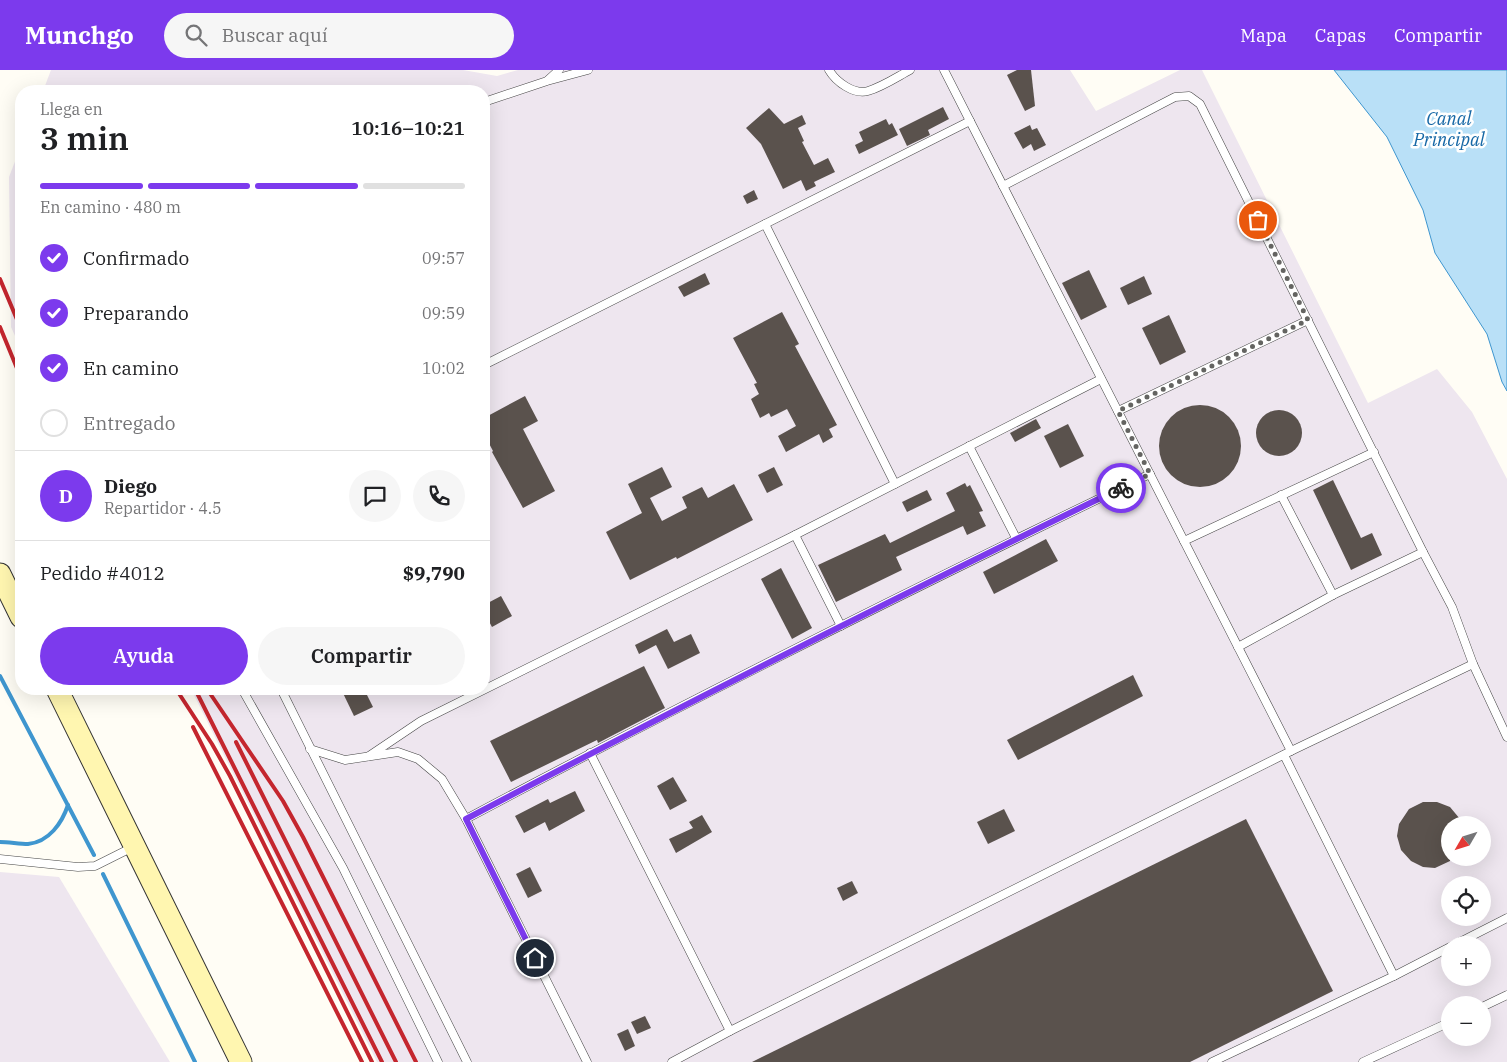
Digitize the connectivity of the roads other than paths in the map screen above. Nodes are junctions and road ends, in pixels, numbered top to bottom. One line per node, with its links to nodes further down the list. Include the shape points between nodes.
1 (559, 70): 6 (lane)
2 (588, 70): 6 (lane)
3 (829, 70): 4 (lane, via 833,77 850,89 867,92)
4 (910, 70)
5 (944, 70): 8 (lane)
6 (547, 81): 7 (lane)
7 (490, 100)
8 (970, 121): 9 (lane); 10 (lane)
9 (1003, 186): 11 (lane, via 1175,97 1189,96 1200,104); 13 (lane)
10 (765, 224): 12 (lane); 18 (lane)
11 (1308, 320): 14 (lane); 16 (lane)
12 (490, 362)
13 (1101, 379): 14 (lane); 15 (lane)
14 (1118, 411): 17 (lane)
15 (969, 446): 18 (lane); 21 (lane)
16 (1374, 452): 19 (lane); 23 (lane)
17 (1150, 474): 21 (lane); 22 (lane)
18 (895, 484): 20 (lane)
19 (1281, 495): 22 (lane); 25 (lane)
20 (795, 535): 27 (lane); 30 (lane)
21 (1016, 538): 27 (lane)
22 (1184, 541): 28 (lane)
23 (1423, 552): 25 (lane); 29 (lane, via 1452,607)
24 (0, 574): 26 (main road)
25 (1332, 596): 28 (lane)
26 (15, 605)
27 (842, 626): 37 (lane)
28 (1238, 647): 38 (lane)
29 (1473, 664): 35 (lane); 38 (lane)
30 (490, 688)
31 (60, 695): 41 (main road)
32 (245, 695): 52 (lane, via 343,868)
33 (283, 695): 36 (lane)
34 (475, 695): 39 (lane, via 421,722)
35 (1507, 736)
36 (310, 749): 39 (lane, via 345,760); 53 (lane)
37 (590, 753): 40 (lane); 50 (lane)
38 (1287, 753): 46 (lane); 50 (lane)
39 (369, 756): 40 (lane, via 398,752 418,759 442,779)
40 (466, 819): 54 (lane)
41 (134, 846): 42 (lane, via 96,866); 51 (main road)
42 (0, 859)
43 (1507, 918): 44 (lane)
44 (1472, 936)
45 (1441, 952): 46 (lane)
46 (1394, 976): 56 (lane)
47 (1507, 995): 48 (lane)
48 (1491, 1003)
49 (1441, 1026): 57 (lane)
50 (730, 1031): 55 (lane)
51 (241, 1062)
52 (438, 1062)
53 (467, 1062)
54 (586, 1062)
55 (672, 1062)
56 (1212, 1062)
57 (1363, 1062)

